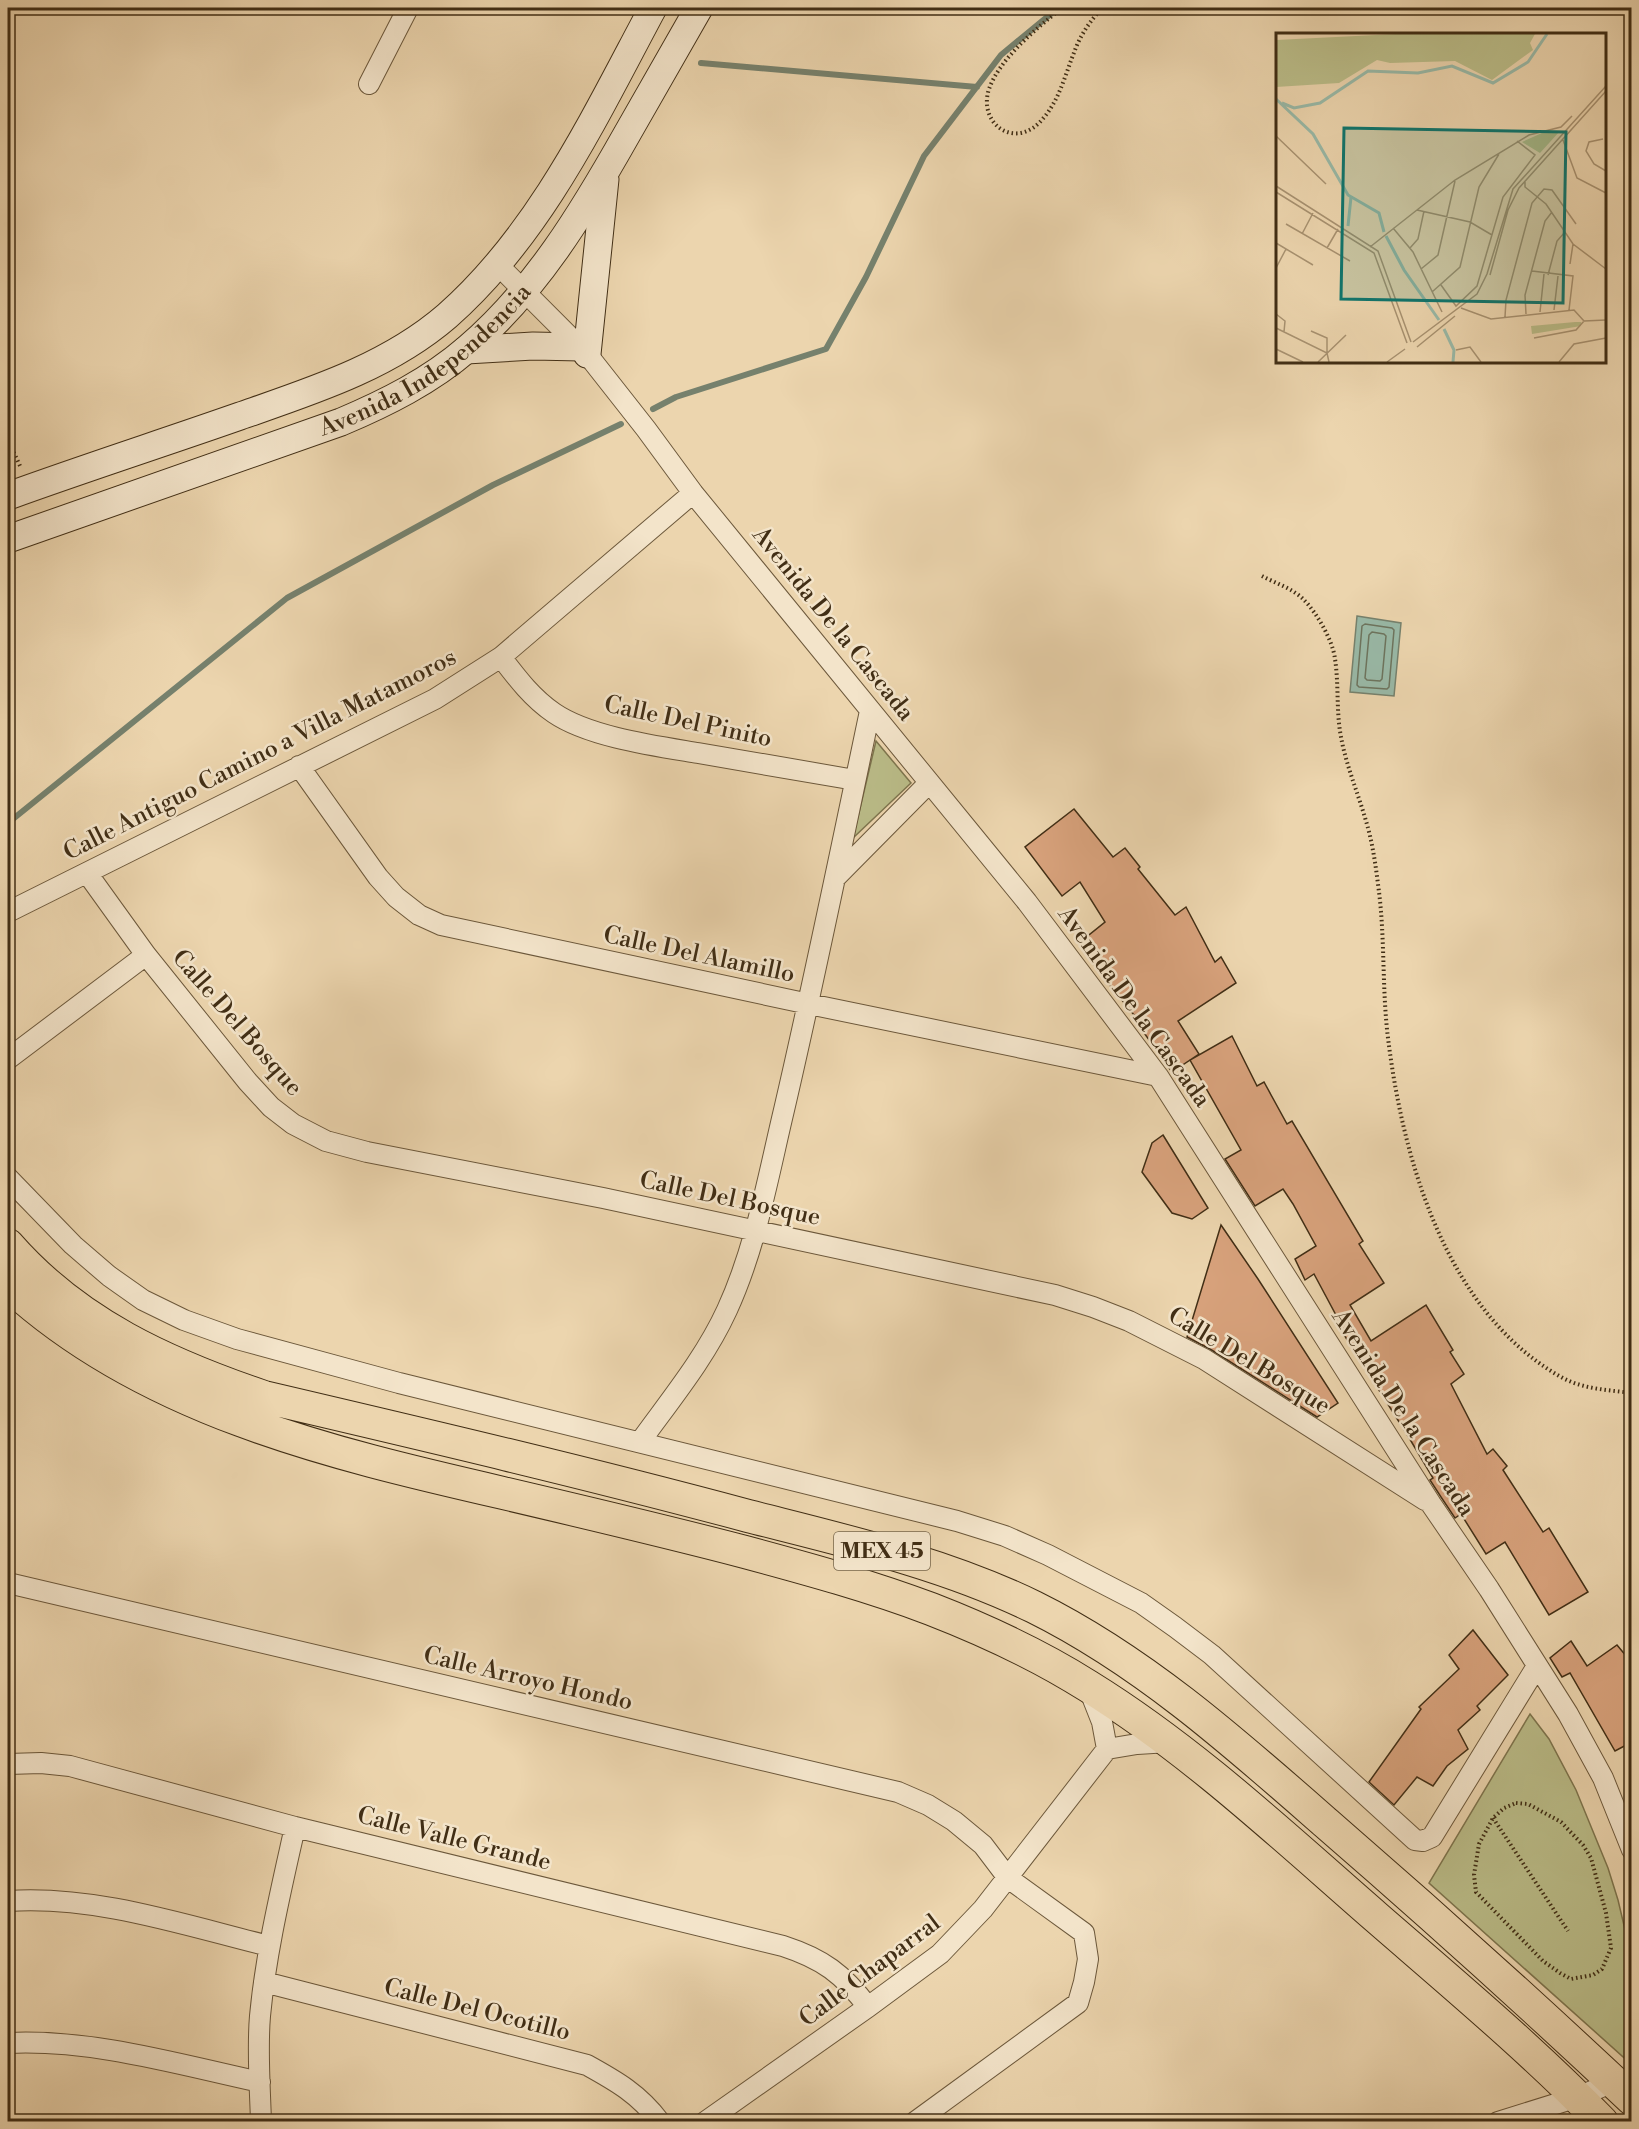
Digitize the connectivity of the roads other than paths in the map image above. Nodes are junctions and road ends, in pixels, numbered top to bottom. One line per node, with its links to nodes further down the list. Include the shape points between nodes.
1 (408, 8): 4 (street)
2 (653, 8): 6 (main road, Avenida Independencia, via 562,174)
3 (699, 8): 5 (main road, Avenida Independencia)
4 (369, 84)
5 (606, 171): 7 (main road, Avenida Independencia, via 566,236); 9 (main road)
6 (497, 264): 7 (street, Avenida De la Cascada); 10 (main road, Avenida Independencia, via 437,324 389,357 362,370 312,391)
7 (525, 290): 8 (main road, Avenida Independencia); 9 (street, Avenida De la Cascada)
8 (466, 350): 9 (main road, via 533,346); 12 (main road, Avenida Independencia, via 412,388 341,422)
9 (584, 351): 11 (street, Avenida De la Cascada)
10 (19, 492)
11 (693, 493): 13 (street, Calle Antiguo Camino a Villa Matamoros); 14 (street, Avenida De la Cascada)
12 (8, 539)
13 (501, 657): 15 (street, Calle Antiguo Camino a Villa Matamoros, via 435,699); 16 (street, Calle Del Pinito, via 533,697 556,714 585,727 668,748)
14 (870, 711): 16 (street); 17 (street, Avenida De la Cascada)
15 (299, 766): 18 (street, Calle Antiguo Camino a Villa Matamoros); 22 (street, Calle Del Alamillo, via 378,877 419,915 441,925)
16 (855, 780): 19 (street)
17 (929, 783): 19 (street); 24 (street, Avenida De la Cascada, via 1040,918)
18 (87, 873): 20 (street, Calle Antiguo Camino a Villa Matamoros); 21 (street, Calle Del Bosque)
19 (835, 878): 22 (street)
20 (8, 912)
21 (146, 955): 23 (street); 26 (street, Calle Del Bosque, via 272,1107 293,1124 326,1141)
22 (809, 1004): 24 (street, Calle Del Alamillo); 26 (street)
23 (8, 1059)
24 (1158, 1076): 30 (street, Avenida De la Cascada)
25 (8, 1178): 29 (street, via 109,1276 142,1300 184,1320 309,1359)
26 (755, 1230): 29 (street, via 740,1277 712,1338); 30 (street, Calle Del Bosque, via 1055,1295 1102,1310 1204,1359)
27 (8, 1245): 46 (main road, MEX 45, via 44,1283 106,1328 228,1385 906,1558 989,1586 1038,1609 1171,1694 1263,1768 1441,1923)
28 (8, 1284): 33 (main road, MEX 45, via 36,1310 105,1357 198,1404 254,1426 364,1460 615,1519 879,1590 998,1638)
29 (640, 1442): 32 (street, via 957,1521 1005,1536 1091,1575 1141,1603 1212,1655 1415,1840 1432,1838)
30 (1431, 1504): 32 (street, Avenida De la Cascada)
31 (8, 1583): 39 (street, Calle Arroyo Hondo, via 898,1792 928,1804 954,1821 982,1845)
32 (1537, 1666): 38 (street, Avenida De la Cascada, via 1603,1778)
33 (1088, 1686): 34 (main road, MEX 45); 35 (street, via 1102,1722)
34 (1169, 1742): 35 (street); 47 (main road, MEX 45, via 1245,1802)
35 (1107, 1749): 39 (street, Calle Chaparral)
36 (8, 1764): 37 (street, Calle Valle Grande, via 70,1766)
37 (295, 1827): 41 (street); 43 (street, Calle Valle Grande, via 809,1954 851,1985)
38 (1632, 1850)
39 (1008, 1878): 43 (street, Calle Chaparral, via 940,1954); 51 (street, Calle Arroyo Hondo, via 1083,1933 1088,1959 1078,2003)
40 (8, 1901): 41 (street, via 105,1906)
41 (269, 1946): 42 (street)
42 (264, 1982): 45 (street); 49 (street, Calle Del Ocotillo, via 587,2065 625,2086)
43 (868, 2007): 50 (street, Calle Chaparral)
44 (8, 2043): 45 (street, via 72,2045)
45 (260, 2082): 48 (street)
46 (1622, 2090): 47 (street)
47 (1578, 2097): 52 (street); 53 (main road, MEX 45)
48 (261, 2121)
49 (660, 2121)
50 (705, 2121)
51 (915, 2121)
52 (1497, 2121)
53 (1602, 2121)

